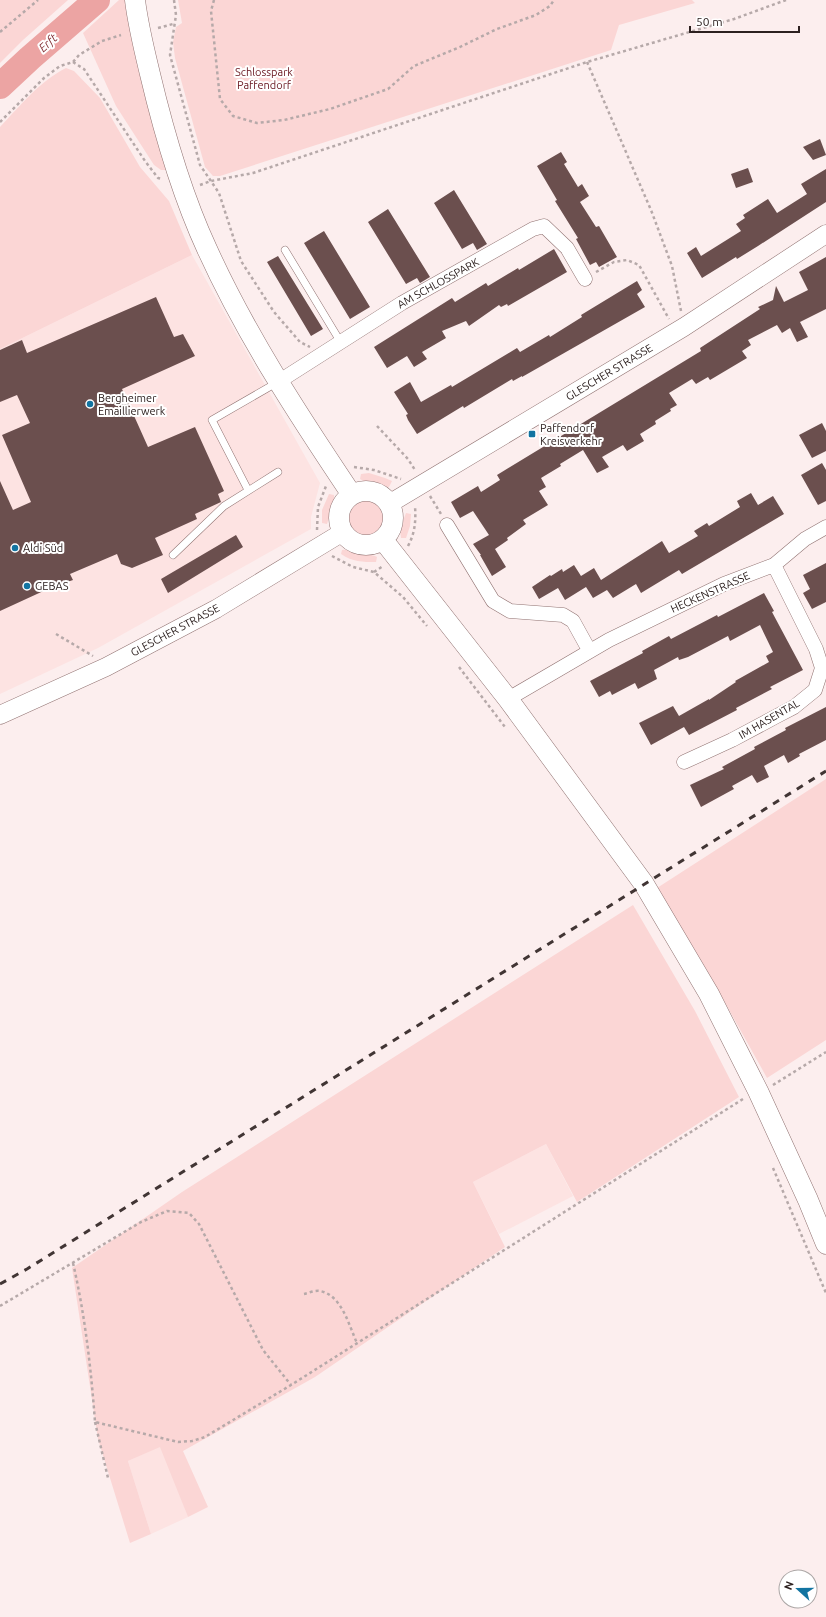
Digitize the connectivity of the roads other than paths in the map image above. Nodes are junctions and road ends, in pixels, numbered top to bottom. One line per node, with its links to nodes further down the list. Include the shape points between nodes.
1 (135, 2): 6 (main road, via 160,117 195,222 234,303)
2 (826, 234): 10 (street, GLESCHER STRASSE, via 680,329)
3 (285, 250): 5 (lane)
4 (585, 279): 5 (street, AM SCHLOSSPARK, via 567,248 544,226 533,229)
5 (340, 341): 6 (street, AM SCHLOSSPARK)
6 (278, 382): 8 (lane, via 212,420); 9 (main road)
7 (278, 472): 8 (lane)
8 (248, 490): 15 (lane, via 224,506)
9 (352, 495): 10 (main road, via 368,491 377,493); 13 (main road, via 344,502 340,511 339,520)
10 (389, 504): 14 (main road, via 393,523)
11 (447, 525): 17 (street, via 493,601 510,611 563,615 573,621)
12 (826, 527): 16 (street, HECKENSTRASSE, via 806,539)
13 (343, 532): 14 (main road, via 352,542 361,545); 19 (street, GLESCHER STRASSE, via 216,609 106,667)
14 (383, 540): 18 (main road)
15 (173, 555)
16 (774, 565): 17 (street, HECKENSTRASSE, via 724,584); 20 (street, IM HASENTAL, via 816,649 822,668 815,690 794,707)
17 (589, 650): 18 (street, HECKENSTRASSE)
18 (508, 699): 21 (main road, via 644,884 709,994 747,1097 808,1200)
19 (0, 715)
20 (684, 762)
21 (826, 1244)

